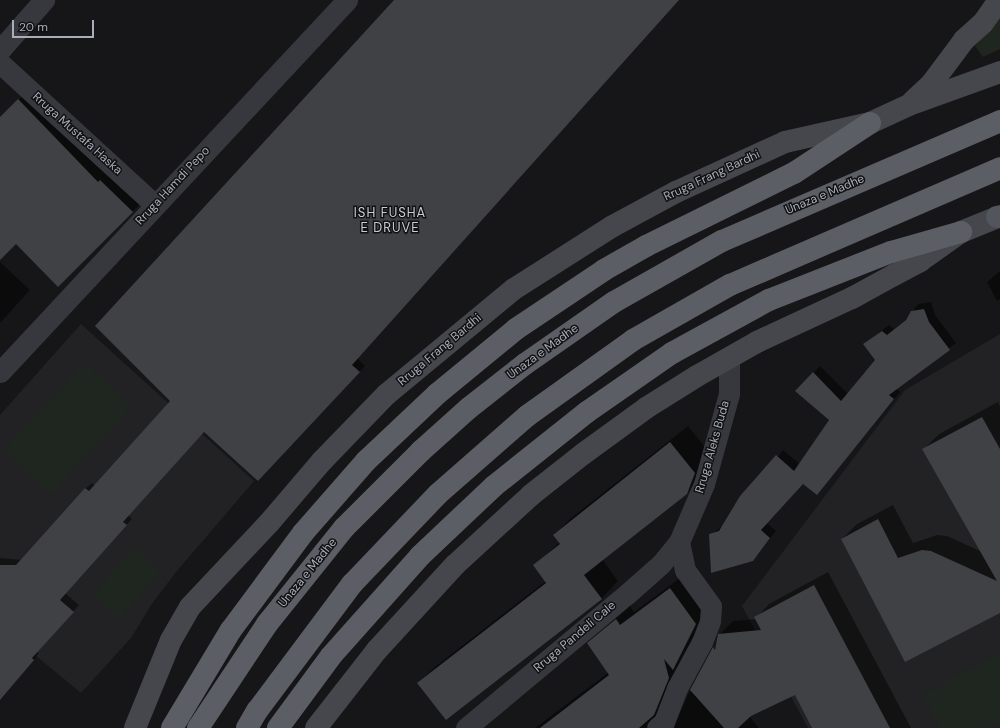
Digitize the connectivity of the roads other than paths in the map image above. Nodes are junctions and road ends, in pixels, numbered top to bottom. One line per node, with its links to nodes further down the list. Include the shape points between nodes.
1 (44, 0): 4 (street)
2 (347, 0): 11 (street, Rruga Hamdi Pepo)
3 (999, 0): 7 (main road, via 983,23 964,40 932,83)
4 (0, 50)
5 (0, 63): 11 (street, Rruga Mustafa Haska)
6 (1000, 72): 7 (main road)
7 (909, 105): 9 (main road, Rruga Frang Bardhi)
8 (1000, 121): 20 (highway, Unaza e Madhe, via 722,242 614,302 525,364 469,408 379,492 298,582 235,669)
9 (870, 123): 18 (main road, Rruga Frang Bardhi, via 785,142 669,196 613,226 514,289 426,359 387,394 322,461 269,523 190,607 171,640); 19 (highway, via 794,173 646,246 604,270 516,329 437,394 366,461 303,533 231,630)
10 (1000, 168): 21 (highway, via 842,234 730,285 633,340 527,416 438,494 352,584 262,704)
11 (155, 205): 15 (street, Rruga Hamdi Pepo)
12 (999, 217): 13 (main road)
13 (961, 232): 14 (main road, via 920,261 873,287); 22 (highway, via 890,252 769,300 672,354 587,412 494,486 420,556 331,656)
14 (729, 358): 16 (street, Rruga Aleks Buda, via 729,394 704,484); 23 (main road, via 646,408 583,454 496,526 455,565 378,650)
15 (0, 372)
16 (679, 542): 17 (street, via 685,570 710,606 710,621 702,642 677,688); 24 (street, Rruga Pandeli Cale, via 661,564 627,594)
17 (663, 726)
18 (135, 728)
19 (172, 728)
20 (198, 728)
21 (247, 728)
22 (278, 728)
23 (316, 728)
24 (466, 728)

